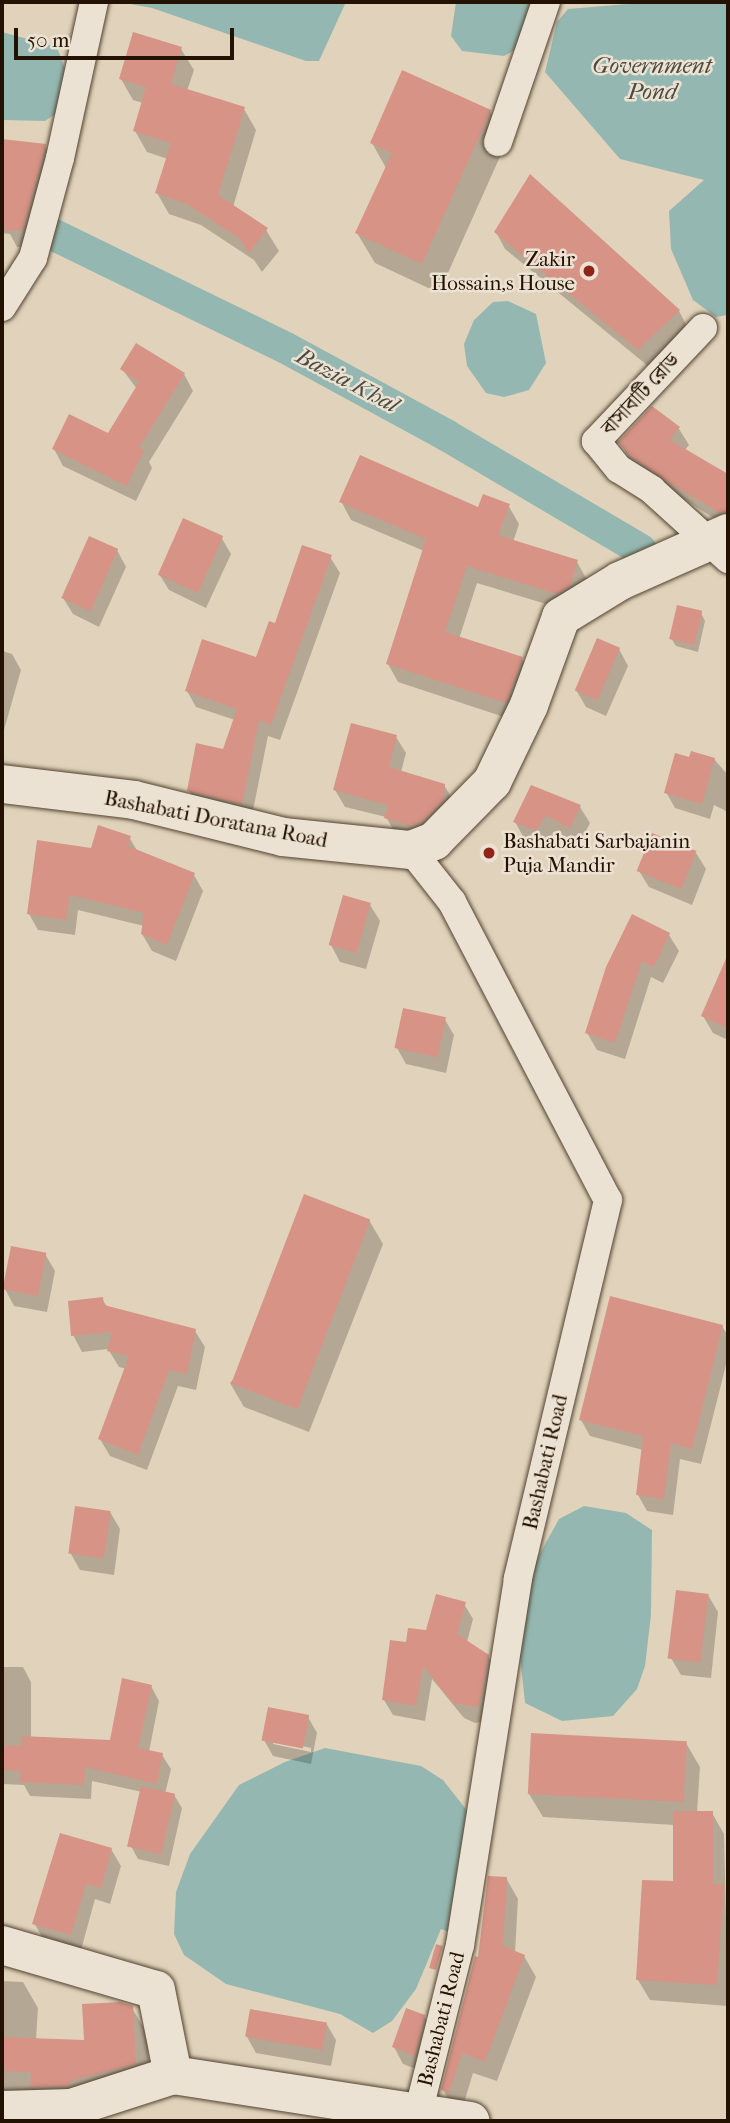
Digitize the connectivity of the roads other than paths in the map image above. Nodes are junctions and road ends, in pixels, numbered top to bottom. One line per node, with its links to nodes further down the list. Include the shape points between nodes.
1 (93, 2): 4 (street, via 33,258)
2 (546, 2): 3 (street)
3 (498, 142)
4 (2, 307)
5 (703, 328): 6 (street, বাসাবাটি রোড, via 596,441 619,469 652,490)
6 (712, 547): 8 (street, via 620,581 561,617 529,705 492,782 435,841)
7 (2, 784): 8 (street, Bashabati Doratana Road, via 134,800 283,837)
8 (411, 850): 12 (street, Bashabati Road, via 452,902 608,1200 517,1579 461,1937)
9 (2, 1945): 10 (street, via 156,1990)
10 (173, 2075): 11 (street, via 71,2108); 12 (street)
11 (2, 2110)
12 (417, 2119): 13 (street)
13 (470, 2121)

